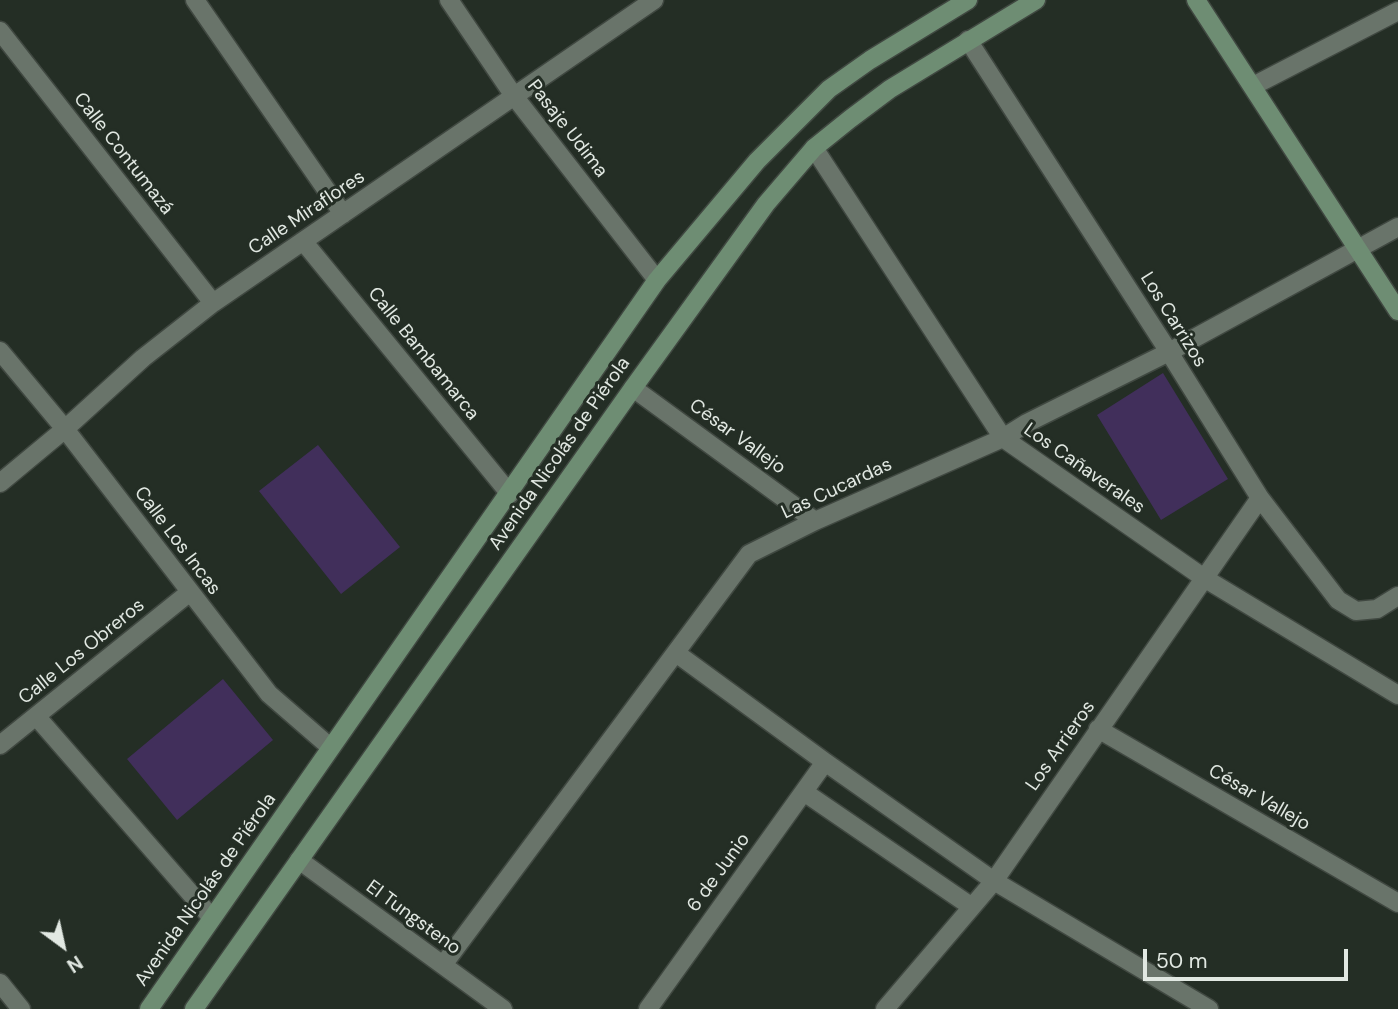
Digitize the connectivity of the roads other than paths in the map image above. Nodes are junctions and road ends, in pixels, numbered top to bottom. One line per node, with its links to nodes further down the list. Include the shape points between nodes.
1 (195, 0): 13 (street)
2 (449, 0): 11 (street, Pasaje Udima)
3 (654, 0): 11 (street, Calle Miraflores)
4 (968, 0): 17 (street, Avenida Nicolás de Piérola, via 828,89 757,161)
5 (1036, 0): 9 (street, Avenida Nicolás de Piérola)
6 (1196, 0): 10 (street)
7 (1398, 11): 10 (street)
8 (0, 31): 18 (street, Calle Contumazá)
9 (968, 40): 12 (street, Avenida Nicolás de Piérola, via 890,89); 21 (street, Los Carrizos)
10 (1253, 86): 16 (street)
11 (514, 96): 13 (street, Calle Miraflores); 17 (street, Pasaje Udima)
12 (814, 148): 22 (street, Avenida Nicolás de Piérola, via 766,204); 24 (street, Los Cañaverales)
13 (343, 214): 15 (street, Calle Miraflores)
14 (1398, 227): 16 (street, Las Cucardas)
15 (303, 241): 18 (street, Calle Miraflores); 26 (street, Calle Bambamarca)
16 (1357, 248): 19 (street); 21 (street, Las Cucardas)
17 (657, 280): 26 (street, Avenida Nicolás de Piérola)
18 (213, 303): 23 (street, Calle Miraflores)
19 (1398, 311)
20 (0, 351): 23 (street, Calle Los Incas)
21 (1169, 352): 24 (street, Las Cucardas); 27 (street, Los Carrizos)
22 (633, 387): 28 (street, César Vallejo); 40 (street, Avenida Nicolás de Piérola)
23 (65, 429): 25 (street, Calle Miraflores); 30 (street, Calle Los Incas)
24 (1003, 438): 28 (street, Las Cucardas); 29 (street, Los Cañaverales)
25 (0, 482)
26 (510, 494): 37 (street, Avenida Nicolás de Piérola)
27 (1260, 498): 29 (street, Los Arrieros); 31 (street, Los Carrizos, via 1338,600 1356,611 1377,609)
28 (815, 520): 32 (street, Las Cucardas, via 749,554)
29 (1204, 578): 33 (street, Los Cañaverales); 35 (street, Los Arrieros)
30 (190, 592): 34 (street, Calle Los Obreros); 37 (street, Calle Los Incas, via 269,694)
31 (1398, 596)
32 (676, 653): 38 (street); 45 (street, Las Cucardas)
33 (1398, 695)
34 (37, 716): 36 (street, Calle Los Obreros); 44 (street)
35 (1098, 729): 41 (street, Los Arrieros); 42 (street, César Vallejo)
36 (0, 745)
37 (330, 747): 44 (street, Avenida Nicolás de Piérola)
38 (825, 762): 39 (street, 6 de Junio); 41 (street)
39 (804, 792): 43 (street); 51 (street, 6 de Junio)
40 (299, 860): 45 (street, El Tungsteno); 47 (street, Avenida Nicolás de Piérola)
41 (994, 881): 43 (street, Los Arrieros); 53 (street)
42 (1398, 903)
43 (972, 907): 52 (street, Los Arrieros)
44 (212, 918): 49 (street, Avenida Nicolás de Piérola)
45 (443, 965): 50 (street, El Tungsteno)
46 (0, 983): 48 (street)
47 (196, 1008)
48 (21, 1009)
49 (149, 1009)
50 (503, 1009)
51 (648, 1009)
52 (885, 1009)
53 (1209, 1009)

